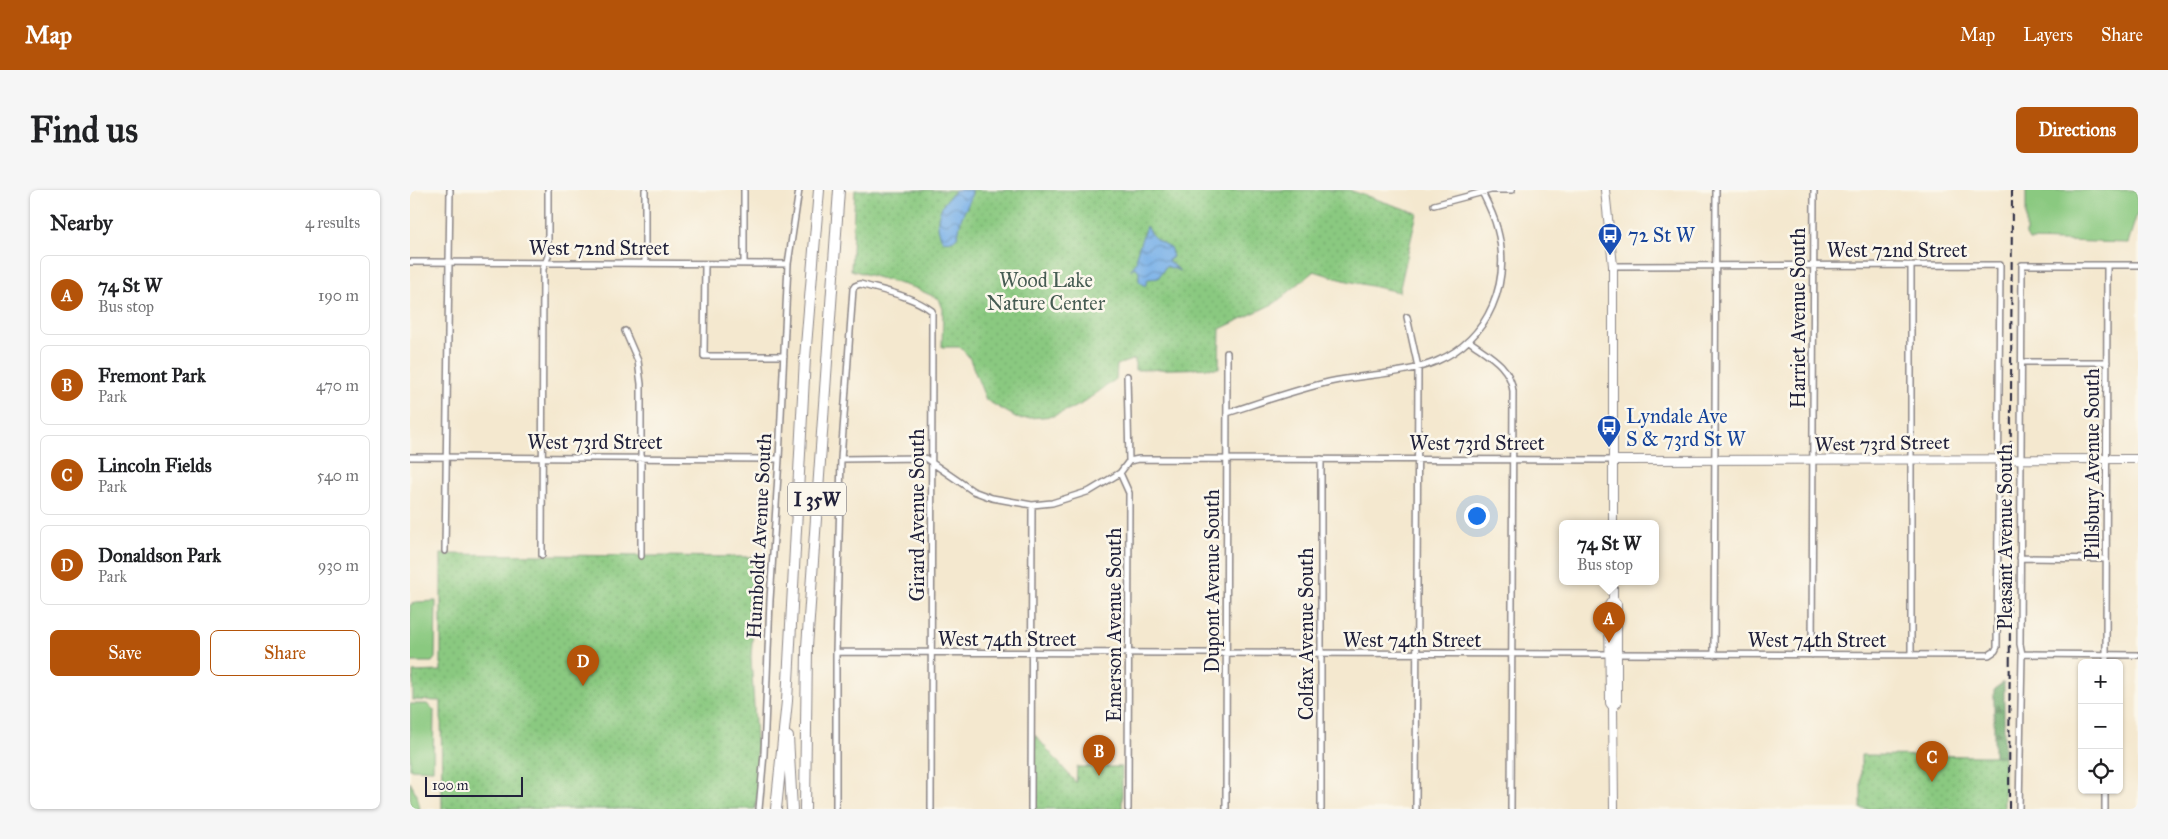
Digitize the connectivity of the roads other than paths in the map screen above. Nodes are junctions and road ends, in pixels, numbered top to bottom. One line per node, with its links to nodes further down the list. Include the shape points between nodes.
1 (450, 190): 15 (street)
2 (548, 190): 16 (street)
3 (645, 190): 17 (street)
4 (744, 190): 19 (street)
5 (799, 190): 20 (street, Humboldt Avenue South)
6 (819, 190): 86 (highway, I 35W, via 805,358)
7 (838, 190): 92 (highway, I 35W, via 807,647)
8 (1512, 190): 12 (street)
9 (1605, 190): 25 (main road)
10 (1716, 190): 26 (street)
11 (1814, 190): 27 (street, Harriet Avenue South)
12 (1482, 192): 13 (street); 30 (street, via 1501,245 1501,279 1491,313)
13 (1434, 205)
14 (410, 262): 15 (street, West 72nd Street)
15 (449, 262): 16 (street, West 72nd Street); 39 (street)
16 (546, 263): 17 (street, West 72nd Street); 40 (street)
17 (645, 263): 18 (street, West 72nd Street)
18 (705, 264): 19 (street, West 72nd Street); 32 (street, via 704,356)
19 (744, 264): 20 (street, West 72nd Street)
20 (788, 264): 32 (street, Humboldt Avenue South)
21 (1911, 265): 22 (street, West 72nd Street); 27 (street, West 72nd Street); 46 (street)
22 (2000, 265): 47 (street, Pleasant Avenue South)
23 (2107, 265): 24 (street); 33 (street, Pleasant Avenue South, via 2022,265); 34 (street, Pillsbury Avenue South)
24 (2138, 265)
25 (1613, 266): 26 (street, West 72nd Street); 53 (main road)
26 (1716, 266): 27 (street, West 72nd Street); 54 (street)
27 (1814, 266): 55 (street, Harriet Avenue South)
28 (1407, 317): 35 (street)
29 (625, 331): 41 (street, via 640,372)
30 (1469, 341): 35 (street, via 1453,353); 52 (street, via 1509,374 1513,391)
31 (1227, 352): 37 (street, Dupont Avenue South)
32 (784, 356): 42 (street, Humboldt Avenue South)
33 (2022, 362): 34 (street); 48 (street, Pleasant Avenue South)
34 (2107, 362): 49 (street, Pillsbury Avenue South)
35 (1418, 367): 37 (street, via 1331,382); 51 (street)
36 (1127, 376): 56 (street)
37 (1227, 413): 44 (street, Dupont Avenue South)
38 (410, 457): 39 (street, West 73rd Street)
39 (446, 457): 40 (street, West 73rd Street); 61 (street)
40 (543, 458): 41 (street, West 73rd Street); 62 (street)
41 (641, 458): 42 (street, West 73rd Street); 63 (street)
42 (779, 459): 89 (street, Humboldt Avenue South)
43 (841, 459): 57 (street, via 925,458); 57 (street, Girard Avenue South, via 855,286 860,284 913,300 932,312); 68 (street)
44 (1227, 459): 45 (street, West 73rd Street); 56 (street, West 73rd Street); 72 (street, Dupont Avenue South)
45 (1321, 459): 51 (street, West 73rd Street); 75 (street, Colfax Avenue South)
46 (1910, 459): 47 (main road, West 73rd Street); 55 (main road, West 73rd Street); 73 (street)
47 (1999, 459): 48 (main road, West 73rd Street); 80 (street, Pleasant Avenue South, via 1997,647)
48 (2020, 459): 49 (main road, West 73rd Street); 64 (street, Pleasant Avenue South)
49 (2105, 459): 50 (main road, West 73rd Street); 65 (street, Pillsbury Avenue South)
50 (2138, 459)
51 (1417, 460): 52 (street, West 73rd Street); 76 (street)
52 (1512, 460): 53 (street, West 73rd Street); 77 (street)
53 (1613, 460): 54 (main road, West 73rd Street); 60 (main road)
54 (1715, 460): 55 (main road, West 73rd Street); 78 (street)
55 (1813, 460): 79 (street, Harriet Avenue South)
56 (1129, 461): 58 (street)
57 (933, 464): 59 (street, via 973,491); 69 (street, Girard Avenue South)
58 (1120, 473): 59 (street, via 1090,492); 71 (street, Emerson Avenue South, via 1128,493)
59 (1032, 505): 70 (street)
60 (1613, 520)
61 (445, 552)
62 (542, 555)
63 (641, 556)
64 (2020, 558): 65 (street); 74 (street, Pleasant Avenue South)
65 (2106, 559): 81 (street, Pillsbury Avenue South)
66 (1613, 585): 67 (main road)
67 (1613, 599): 83 (main road, via 1609,605); 84 (main road, via 1617,604)
68 (836, 652): 69 (street, West 74th Street); 93 (street)
69 (931, 653): 70 (street, West 74th Street); 94 (street, Girard Avenue South)
70 (1032, 654): 71 (street, West 74th Street); 95 (street)
71 (1129, 654): 72 (street, West 74th Street); 96 (street, Emerson Avenue South)
72 (1227, 654): 75 (street, West 74th Street); 97 (street, Dupont Avenue South)
73 (1911, 654): 79 (street, West 74th Street); 80 (street, West 74th Street)
74 (2022, 654): 81 (street); 102 (street, Pleasant Avenue South)
75 (1321, 655): 76 (street, West 74th Street); 98 (street, Colfax Avenue South)
76 (1416, 655): 77 (street, West 74th Street); 99 (street)
77 (1511, 655): 83 (street, West 74th Street); 100 (street)
78 (1714, 655): 79 (street, West 74th Street); 84 (street, West 74th Street)
79 (1812, 655)
80 (1989, 655)
81 (2106, 655): 82 (street); 85 (street, Pillsbury Avenue South)
82 (2138, 655)
83 (1609, 656): 84 (street, West 74th Street); 87 (main road, via 1610,703)
84 (1618, 656): 87 (main road, via 1617,703)
85 (2106, 659)
86 (786, 701): 90 (highway); 91 (highway, I 35W)
87 (1613, 707): 101 (main road)
88 (2105, 794): 103 (street)
89 (759, 809)
90 (776, 809)
91 (792, 809)
92 (804, 809)
93 (836, 809)
94 (931, 809)
95 (1031, 809)
96 (1128, 809)
97 (1226, 809)
98 (1321, 809)
99 (1416, 809)
100 (1511, 809)
101 (1614, 809)
102 (2019, 809)
103 (2105, 809)

